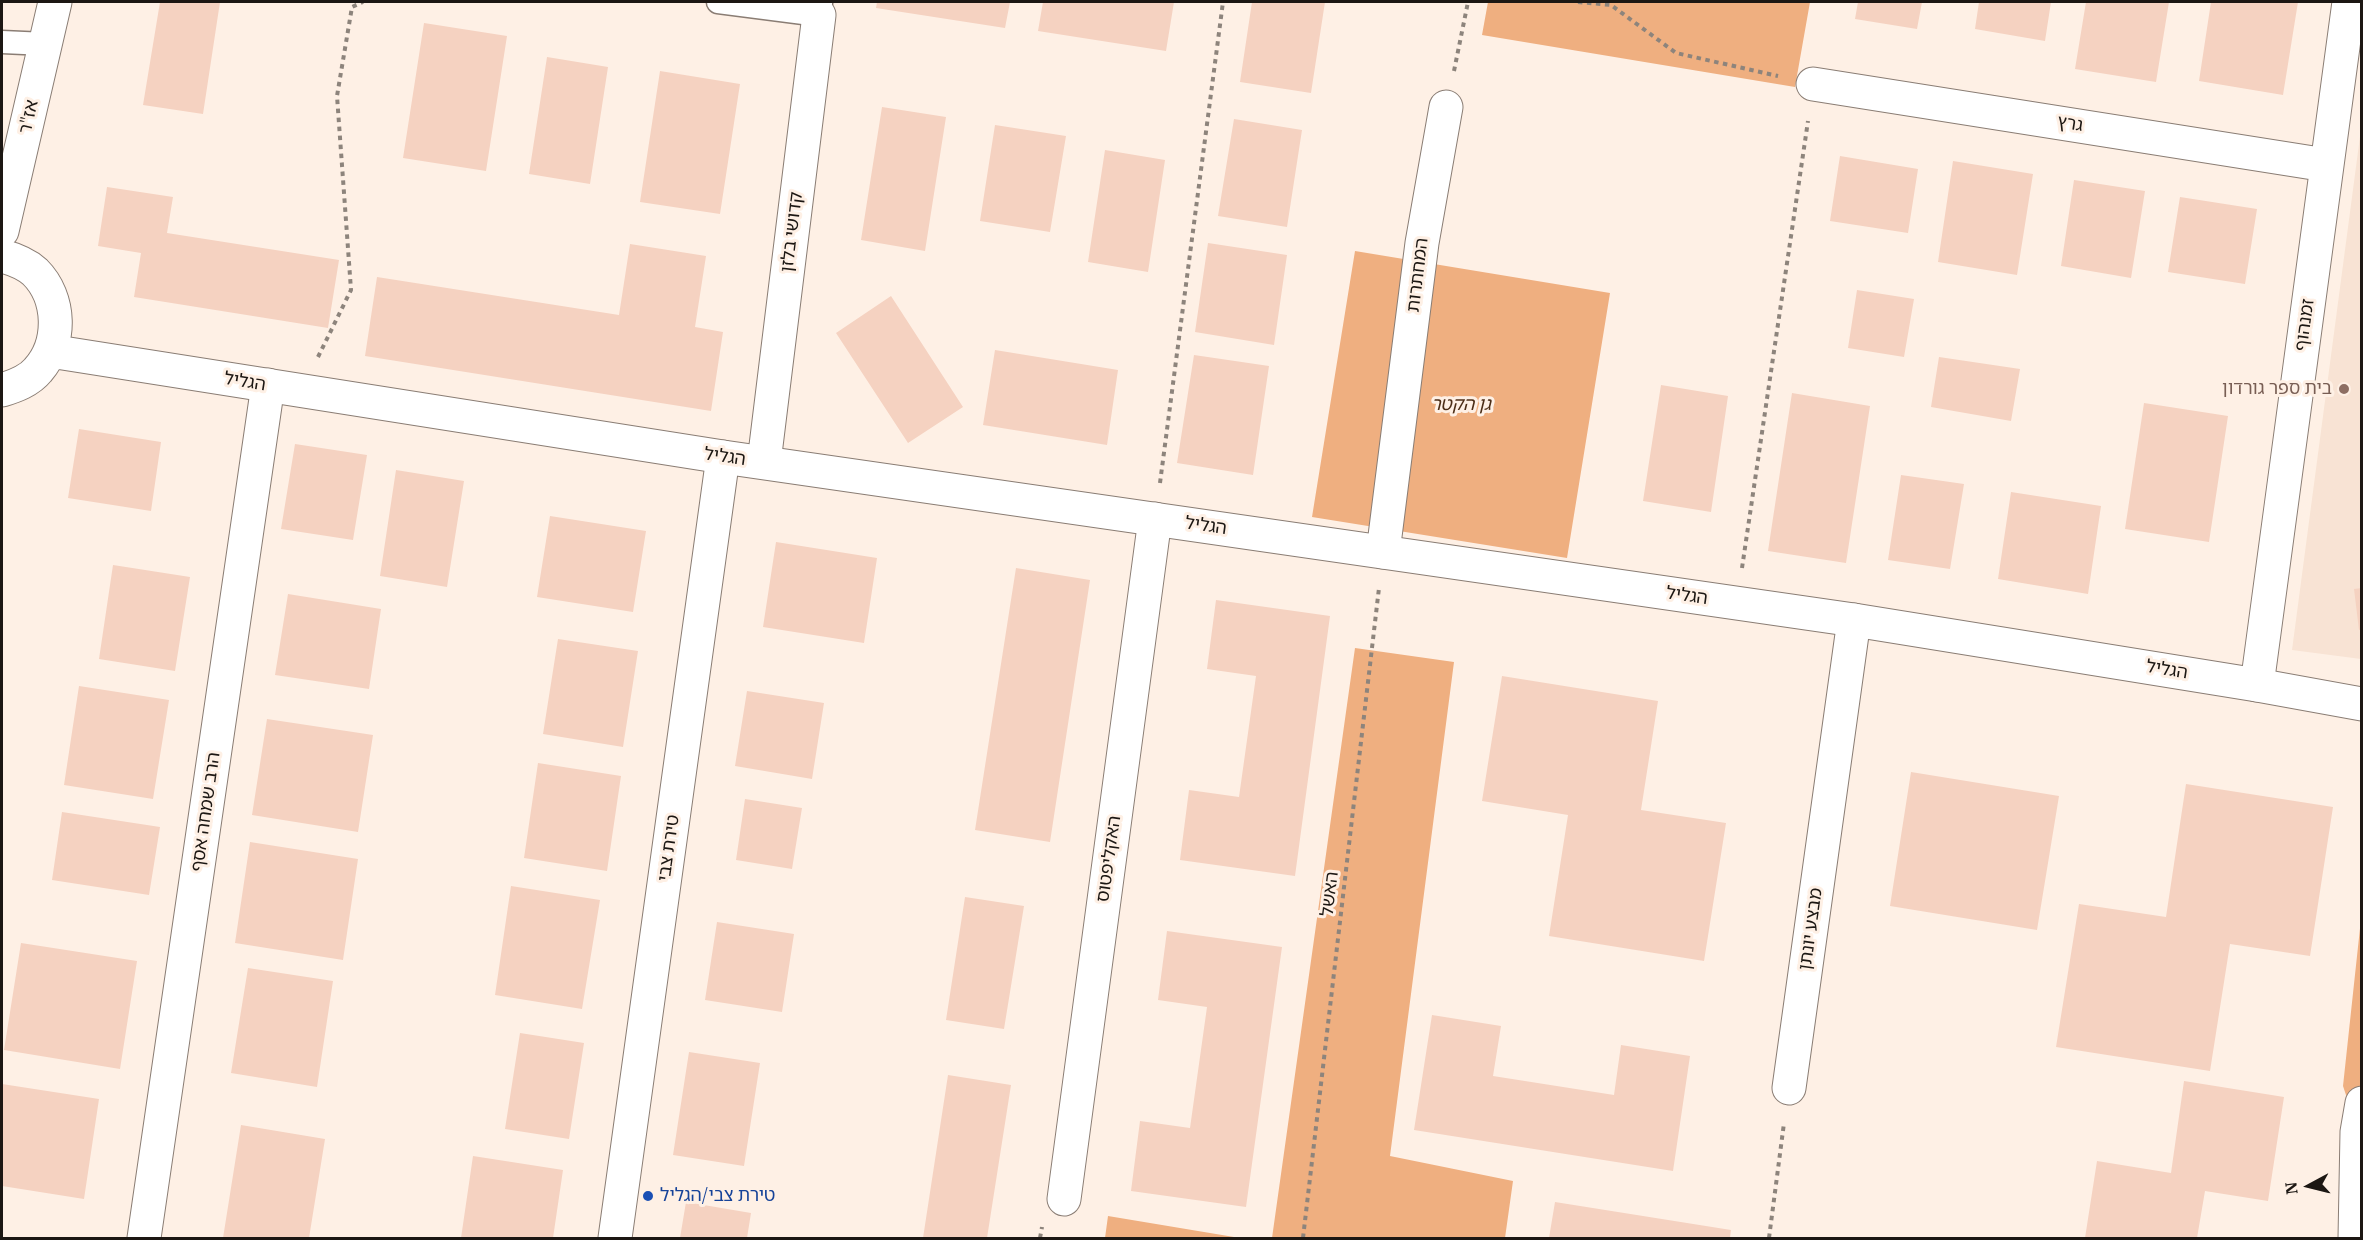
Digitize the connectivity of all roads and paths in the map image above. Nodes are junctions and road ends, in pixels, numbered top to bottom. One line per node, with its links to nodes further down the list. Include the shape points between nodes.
1 (55, 2): 10 (street, אז"ר)
2 (363, 2): 19 (path, via 352,8 337,96 351,290)
3 (718, 2): 8 (lane)
4 (1222, 2): 22 (path)
5 (1468, 2): 12 (path)
6 (1578, 2): 11 (path, via 1611,5 1676,53)
7 (2349, 2): 13 (street, זמנהוף)
8 (820, 8): 21 (street, קדושי בלזן)
9 (2, 42): 10 (lane)
10 (46, 44): 14 (street, אז"ר)
11 (1813, 84): 13 (street, גרץ); 24 (path)
12 (1446, 107): 23 (street, המחתרות, via 1422,243)
13 (2326, 165): 26 (street, זמנהוף)
14 (2, 231)
15 (2, 256): 16 (street, via 35,272 47,289 55,309 56,330)
16 (50, 351): 17 (street, הגליל); 18 (street, via 38,371)
17 (268, 385): 19 (street, הגליל); 31 (street, הרב שמחה אסף)
18 (2, 390)
19 (302, 391): 20 (street, הגליל)
20 (723, 457): 21 (street, הגליל); 32 (street, טירת צבי)
21 (764, 462): 22 (street, הגליל)
22 (1155, 519): 23 (street, הגליל); 30 (street, האקליפטוס)
23 (1383, 552): 24 (street, הגליל); 33 (path, האשל)
24 (1737, 603): 25 (street, הגליל)
25 (1854, 620): 26 (street, הגליל); 28 (street, מבצע יונתן)
26 (2257, 685): 27 (street, הגליל)
27 (2361, 704)
28 (1789, 1089): 34 (path)
29 (2361, 1103): 35 (street)
30 (1064, 1199)
31 (144, 1239)
32 (615, 1239)
33 (1303, 1239)
34 (1769, 1239)
35 (2355, 1239)

